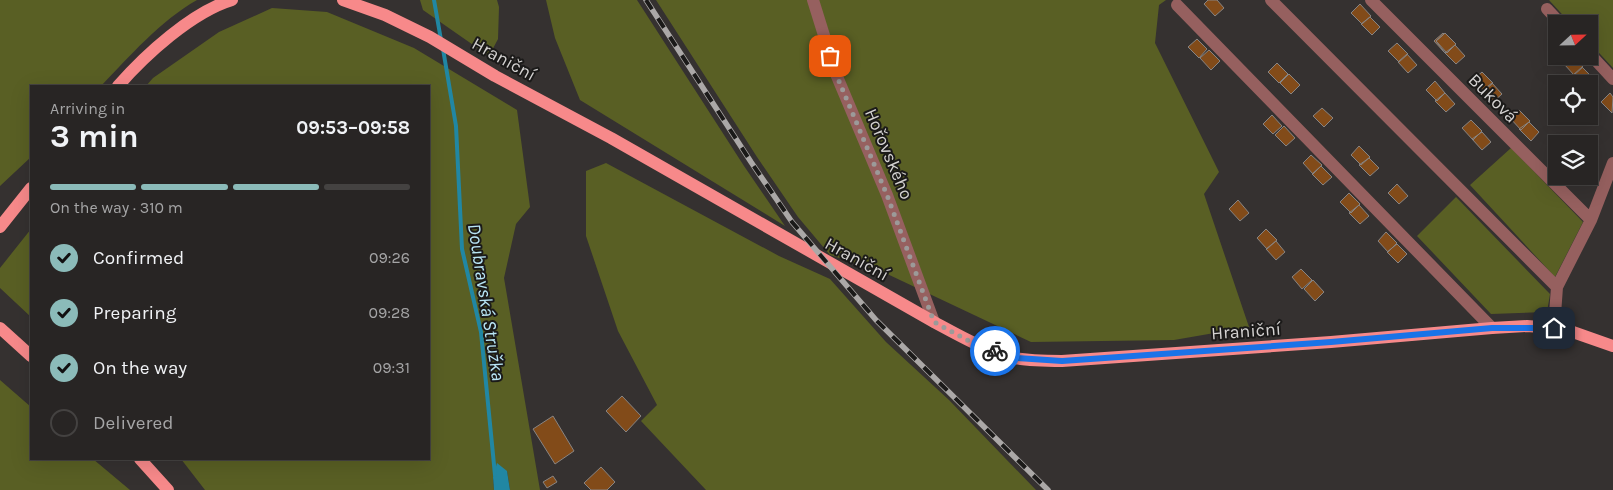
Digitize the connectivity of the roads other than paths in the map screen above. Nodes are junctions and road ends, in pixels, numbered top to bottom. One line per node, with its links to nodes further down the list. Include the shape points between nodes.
1 (232, 0): 11 (main road, via 210,9 174,34)
2 (343, 0): 17 (main road, Hraniční, via 385,15 430,37)
3 (813, 0): 17 (street, Hořovského, via 836,74 887,195)
4 (1271, 0): 16 (street)
5 (1371, 0): 14 (street, Buková)
6 (1177, 5): 19 (street)
7 (1547, 9): 8 (street)
8 (1553, 15)
9 (1598, 63): 10 (street)
10 (1613, 79)
11 (119, 85)
12 (1613, 163): 14 (street)
13 (30, 189): 15 (main road)
14 (1591, 220): 16 (street)
15 (0, 227)
16 (1558, 287): 20 (street)
17 (934, 322): 19 (main road, Hraniční, via 1002,354 1031,360 1062,361)
18 (0, 328): 22 (main road)
19 (1492, 328): 20 (main road, Hraniční)
20 (1554, 328): 21 (main road, Hraniční)
21 (1613, 346)
22 (30, 355)
23 (141, 460): 24 (main road)
24 (168, 490)

